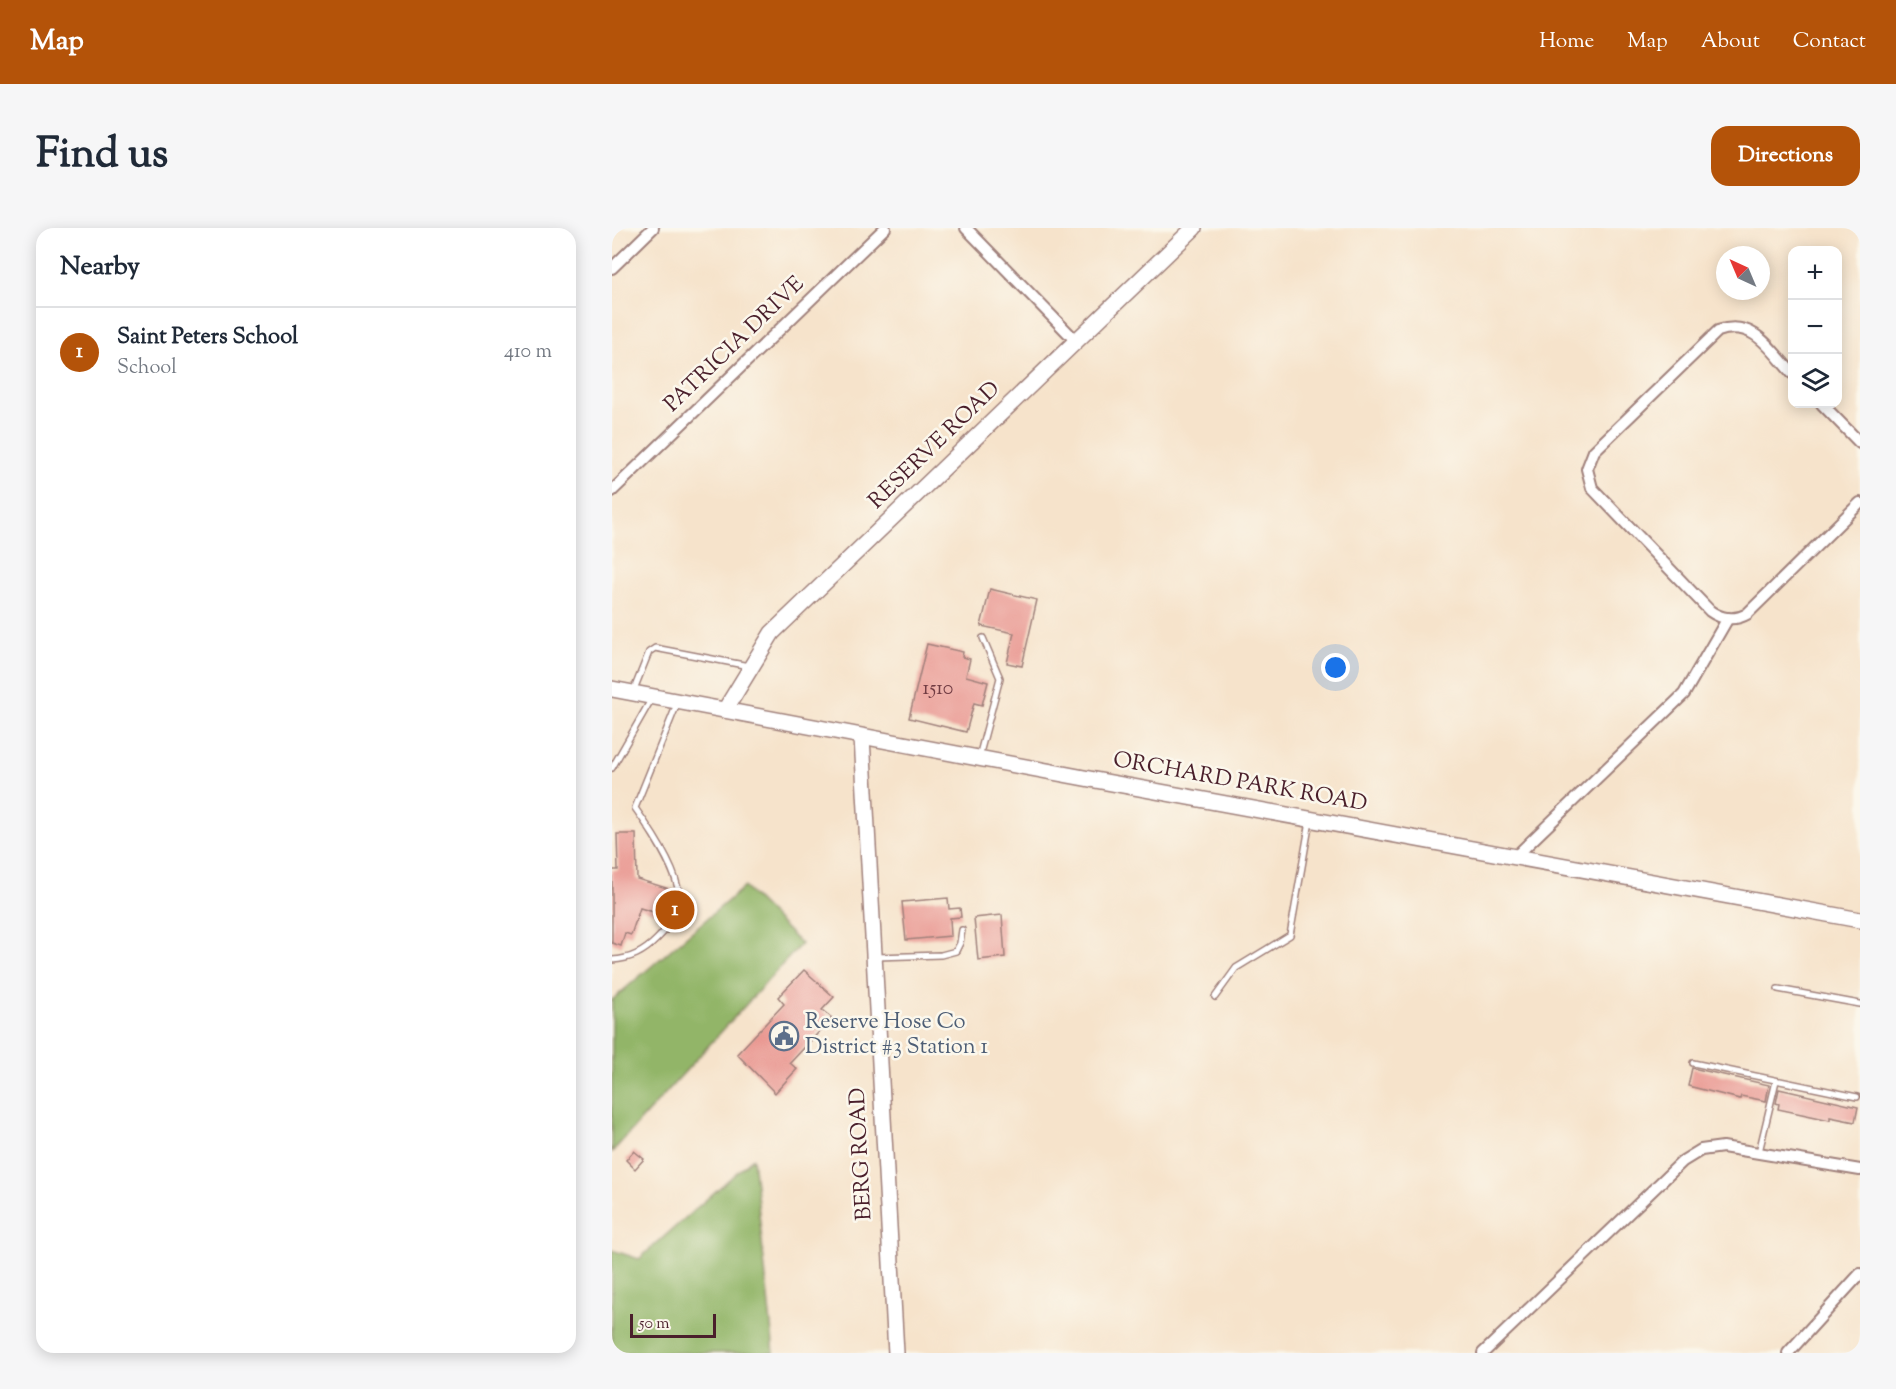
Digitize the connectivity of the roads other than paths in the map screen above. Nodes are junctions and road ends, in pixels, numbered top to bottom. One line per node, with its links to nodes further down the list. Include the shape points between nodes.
1 (653, 228): 5 (street)
2 (885, 228): 10 (street, PATRICIA DRIVE)
3 (966, 228): 6 (street)
4 (1194, 228): 6 (street, RESERVE ROAD)
5 (612, 268)
6 (1076, 341): 14 (street, RESERVE ROAD, via 772,633)
7 (1788, 369): 12 (street, via 1751,330 1734,326 1718,331 1594,451 1587,469 1592,488 1710,611)
8 (1826, 408): 9 (street)
9 (1860, 443)
10 (612, 490)
11 (1860, 503): 12 (street, via 1747,614)
12 (1728, 618): 24 (street, via 1684,694)
13 (983, 638): 21 (lane, via 1000,678)
14 (751, 666): 16 (lane, via 655,648 649,652); 19 (street, RESERVE ROAD)
15 (612, 689): 16 (street, ORCHARD PARK ROAD)
16 (633, 693): 17 (street, ORCHARD PARK ROAD)
17 (652, 696): 18 (street, ORCHARD PARK ROAD); 22 (lane)
18 (678, 701): 19 (street, ORCHARD PARK ROAD); 28 (lane, via 635,808 673,874 680,896 677,911 668,928 647,950 630,958)
19 (725, 710): 20 (street, ORCHARD PARK ROAD)
20 (862, 737): 21 (street, ORCHARD PARK ROAD); 27 (street, BERG ROAD)
21 (979, 759): 23 (street, ORCHARD PARK ROAD)
22 (612, 768)
23 (1310, 819): 24 (street, ORCHARD PARK ROAD); 30 (lane, via 1290,935 1236,968)
24 (1516, 856): 25 (street, ORCHARD PARK ROAD)
25 (1860, 920)
26 (962, 930): 27 (lane, via 956,951)
27 (874, 957): 38 (street, BERG ROAD)
28 (612, 960)
29 (1778, 989): 31 (lane)
30 (1215, 997)
31 (1860, 1004)
32 (1693, 1064): 33 (lane)
33 (1776, 1081): 34 (lane); 35 (lane)
34 (1857, 1097)
35 (1759, 1152): 36 (street); 39 (street, via 1711,1147 1692,1155)
36 (1860, 1170)
37 (1860, 1274): 40 (street)
38 (896, 1353)
39 (1483, 1353)
40 (1788, 1353)

